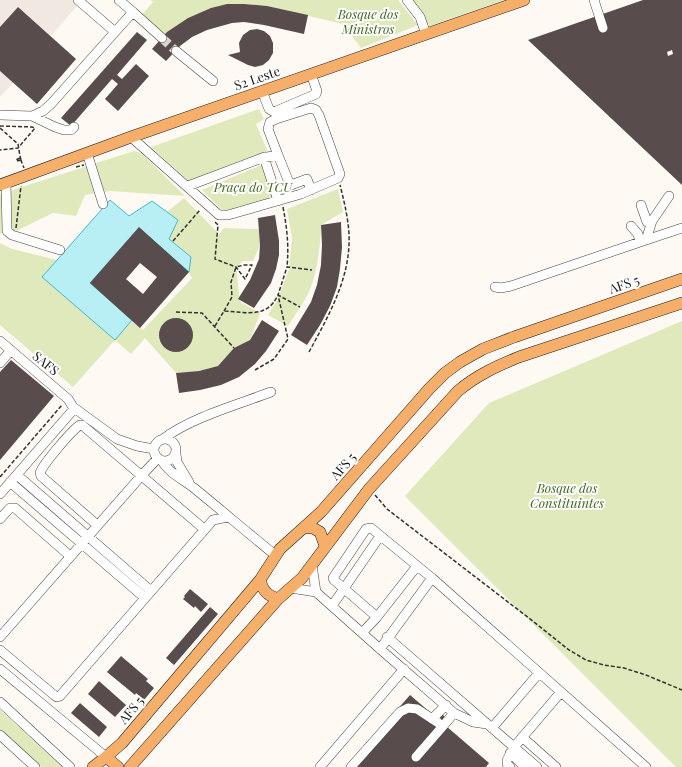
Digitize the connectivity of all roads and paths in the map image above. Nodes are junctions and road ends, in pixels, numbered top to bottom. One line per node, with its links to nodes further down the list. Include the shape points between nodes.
1 (78, 0): 8 (street)
2 (119, 0): 6 (street)
3 (407, 0): 9 (street, via 420,17)
4 (524, 0): 9 (main road, S2 Leste)
5 (594, 0): 7 (street)
6 (133, 12): 8 (street); 10 (street)
7 (603, 28)
8 (115, 32): 16 (street, via 51,104)
9 (426, 34): 12 (main road, S2 Leste)
10 (162, 38)
11 (176, 51): 13 (street)
12 (311, 74): 14 (main road, S2 Leste); 14 (street, via 316,94 274,112 269,109)
13 (213, 81)
14 (262, 91): 19 (main road, S2 Leste)
15 (0, 115): 16 (street)
16 (32, 116): 18 (street, via 64,130 71,130)
17 (0, 127): 20 (path, via 18,144); 20 (path, via 35,128)
18 (74, 127)
19 (131, 137): 22 (main road, S2 Leste); 30 (street)
20 (18, 148): 21 (path); 25 (path, bridge)
21 (0, 150)
22 (87, 153): 26 (main road, S2 Leste); 34 (street)
23 (278, 155): 24 (street); 28 (street); 31 (street, via 268,129 270,122 311,108 316,110 340,174 338,178)
24 (264, 157): 30 (street); 32 (street)
25 (20, 159)
26 (21, 177): 27 (main road, S2 Leste); 42 (path)
27 (3, 184): 42 (street, via 6,228)
28 (290, 185): 31 (street, via 307,179); 32 (street)
29 (340, 185): 60 (path, via 349,234 345,272 331,312)
30 (188, 186): 35 (street, via 216,213 224,215)
31 (311, 190): 35 (street)
32 (275, 191): 35 (street)
33 (669, 196): 44 (street, via 652,221)
34 (103, 204)
35 (281, 204): 47 (path, via 289,249)
36 (641, 205): 39 (street)
37 (203, 206): 43 (path)
38 (214, 220): 46 (path, via 218,225 215,259)
39 (647, 222)
40 (631, 226): 44 (street)
41 (682, 228): 44 (street)
42 (15, 236): 45 (street)
43 (173, 241)
44 (643, 241): 50 (street, via 511,286)
45 (60, 250)
46 (236, 267): 46 (path, via 245,279 252,265 244,264); 54 (path, via 231,282 232,297)
47 (287, 267): 48 (path); 51 (path)
48 (312, 270)
49 (682, 279): 80 (main road, AFS 5, via 514,337 483,349 460,362 428,389)
50 (495, 287)
51 (278, 295): 53 (path); 54 (path, via 268,308 261,312); 62 (path, via 288,339 274,359)
52 (682, 303): 75 (main road, via 520,357 472,379)
53 (300, 307)
54 (224, 311): 56 (path)
55 (176, 312): 56 (path, via 202,313)
56 (215, 326): 58 (path)
57 (0, 341): 59 (street, SAFS)
58 (234, 348)
59 (11, 350): 61 (street); 65 (street, SAFS, via 68,399)
60 (309, 352)
61 (0, 363)
62 (255, 370)
63 (271, 392): 66 (street)
64 (62, 400): 72 (path, via 62,406)
65 (73, 407): 68 (street, SAFS, via 117,439); 73 (street)
66 (196, 420): 67 (street); 69 (street, via 186,427)
67 (163, 439): 68 (street); 69 (street, via 173,442)
68 (154, 449): 70 (street, via 154,453)
69 (176, 451): 70 (street, via 174,457 168,461); 74 (street, via 176,462)
70 (160, 459): 71 (street); 74 (street, via 165,467)
71 (142, 475): 79 (street); 79 (street, via 82,425 69,435 40,473); 81 (street)
72 (0, 477)
73 (13, 478): 76 (street); 83 (street)
74 (192, 487): 77 (street)
75 (369, 489): 84 (main road); 106 (path, via 387,509 569,650 586,660 639,673)
76 (0, 494)
77 (228, 517): 81 (street, via 213,520); 85 (street)
78 (0, 519): 86 (street, via 10,508 15,508)
79 (97, 525): 83 (street)
80 (305, 528): 84 (main road, via 313,528 320,532); 85 (main road, AFS 5)
81 (204, 529): 94 (street)
82 (380, 536): 88 (street); 92 (street); 92 (street, via 371,528 366,529 334,575 334,580)
83 (85, 540): 86 (street); 94 (street)
84 (325, 546): 87 (main road)
85 (275, 555): 90 (main road, AFS 5)
86 (70, 556): 99 (street)
87 (312, 565): 91 (main road); 93 (street)
88 (417, 566): 89 (street); 97 (street)
89 (432, 578): 100 (street); 105 (street)
90 (260, 580): 95 (main road, via 266,593); 117 (main road, AFS 5, via 122,743)
91 (291, 588): 93 (street); 95 (main road)
92 (345, 588): 96 (street); 97 (street)
93 (316, 592): 96 (street)
94 (148, 594): 102 (street, via 60,696 54,695)
95 (278, 599): 123 (main road)
96 (332, 606): 98 (street)
97 (377, 617): 98 (street)
98 (362, 633): 101 (street)
99 (0, 637)
100 (387, 637): 101 (street); 113 (street)
101 (380, 649): 104 (street)
102 (0, 650)
103 (0, 669): 117 (street)
104 (404, 669): 109 (street); 124 (street)
105 (539, 673): 107 (street); 113 (street)
106 (682, 690)
107 (561, 692): 115 (street); 130 (street)
108 (0, 702): 120 (street)
109 (446, 705): 110 (street); 111 (street)
110 (454, 713): 112 (street); 113 (street)
111 (432, 719): 112 (street); 125 (street, via 417,709 408,708 400,712)
112 (443, 726): 118 (street)
113 (489, 726): 116 (street)
114 (0, 734): 119 (street)
115 (522, 737): 116 (street); 129 (street)
116 (512, 750): 126 (street, via 507,760); 127 (street); 128 (street)
117 (106, 757): 121 (main road, AFS 5); 122 (main road)
118 (416, 757)
119 (35, 767)
120 (70, 767)
121 (93, 767)
122 (118, 767)
123 (130, 767)
124 (320, 767)
125 (351, 767)
126 (510, 767)
127 (525, 767)
128 (537, 767)
129 (556, 767)
130 (646, 767)

